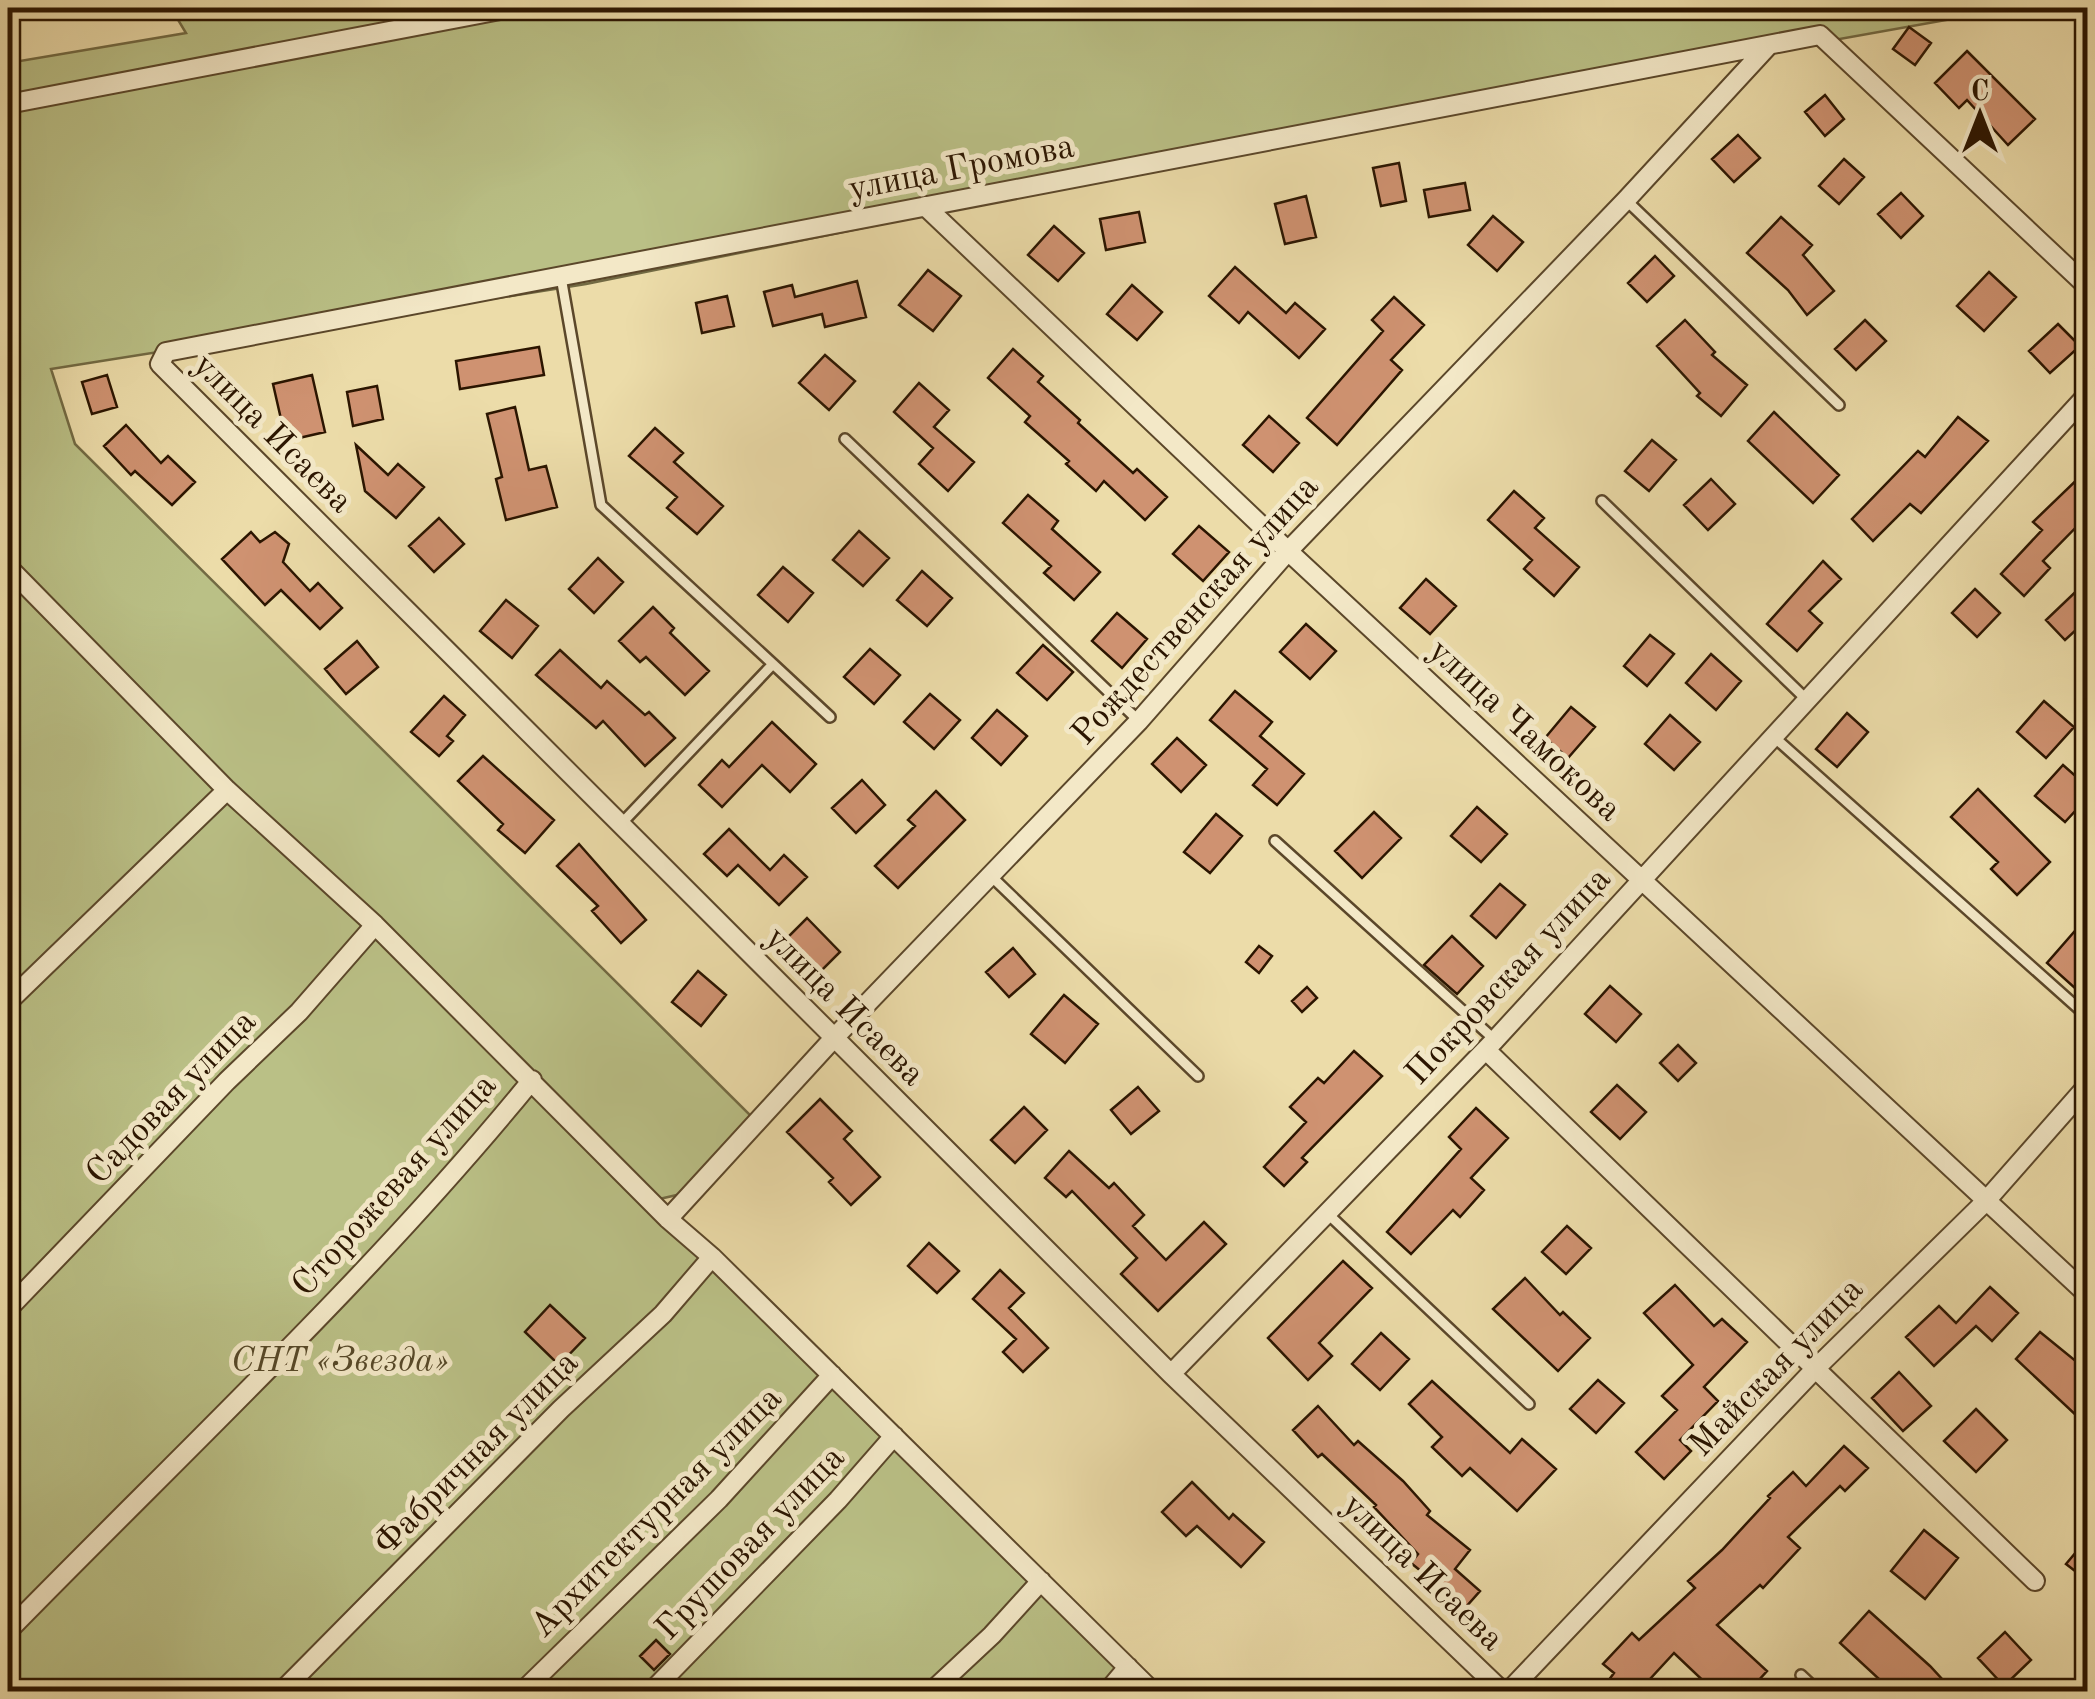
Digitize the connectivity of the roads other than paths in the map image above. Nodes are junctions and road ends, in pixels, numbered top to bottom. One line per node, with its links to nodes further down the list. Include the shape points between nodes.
1 (510, 8): 3 (street)
2 (1769, 44): 4 (street, Рождественская улица); 5 (street, улица Громова); 7 (street, улица Громова, via 1820,34)
3 (8, 104)
4 (1626, 200): 10 (lane); 13 (street, Рождественская улица)
5 (924, 206): 6 (street, улица Громова); 13 (street, улица Чамокова)
6 (561, 277): 8 (street, улица Громова); 15 (lane, via 600,506)
7 (2088, 287)
8 (166, 352): 21 (street, улица Исаева, via 160,364)
9 (2088, 394): 16 (street, Покровская улица)
10 (1839, 405)
11 (845, 440): 18 (lane)
12 (1602, 500): 16 (lane)
13 (1288, 551): 18 (street, Рождественская улица); 24 (street, улица Чамокова)
14 (8, 567): 20 (street)
15 (773, 664): 17 (lane); 21 (lane)
16 (1808, 701): 19 (street, Покровская улица)
17 (830, 717)
18 (1138, 720): 23 (street, Рождественская улица)
19 (1774, 736): 24 (street, Покровская улица); 27 (lane)
20 (227, 790): 25 (street); 26 (street)
21 (620, 825): 28 (street, улица Исаева)
22 (1275, 841): 29 (lane)
23 (992, 877): 28 (street, Рождественская улица); 30 (lane)
24 (1640, 879): 29 (street, Покровская улица); 33 (street, улица Чамокова)
25 (375, 924): 31 (street); 38 (street, Садовая улица)
26 (8, 1002)
27 (2088, 1018)
28 (833, 1039): 35 (street, Рождественская улица); 40 (street, улица Исаева)
29 (1490, 1045): 34 (street, Покровская улица); 39 (street)
30 (1198, 1076)
31 (532, 1080): 35 (street); 46 (street, Сторожевая улица, via 472,1154)
32 (2088, 1085): 33 (street, Майская улица)
33 (1985, 1202): 37 (street, улица Чамокова); 39 (street, Майская улица)
34 (1328, 1214): 40 (street, Покровская улица); 42 (lane)
35 (668, 1219): 36 (street)
36 (712, 1256): 41 (street); 49 (street, Фабричная улица, via 663,1314)
37 (2088, 1296)
38 (8, 1309)
39 (1816, 1368): 45 (street); 55 (street, Майская улица)
40 (1171, 1374): 55 (street, улица Исаева)
41 (832, 1375): 43 (street); 50 (street, Архитектурная улица, via 719,1499)
42 (1530, 1404)
43 (894, 1436): 44 (street); 51 (street, Грушовая улица)
44 (1041, 1581): 47 (street); 52 (street)
45 (2035, 1581)
46 (8, 1631)
47 (1128, 1667): 53 (street); 54 (street)
48 (1801, 1676): 56 (lane)
49 (281, 1692)
50 (522, 1692)
51 (651, 1692)
52 (931, 1692)
53 (1107, 1692)
54 (1153, 1692)
55 (1506, 1692)
56 (1819, 1692)

